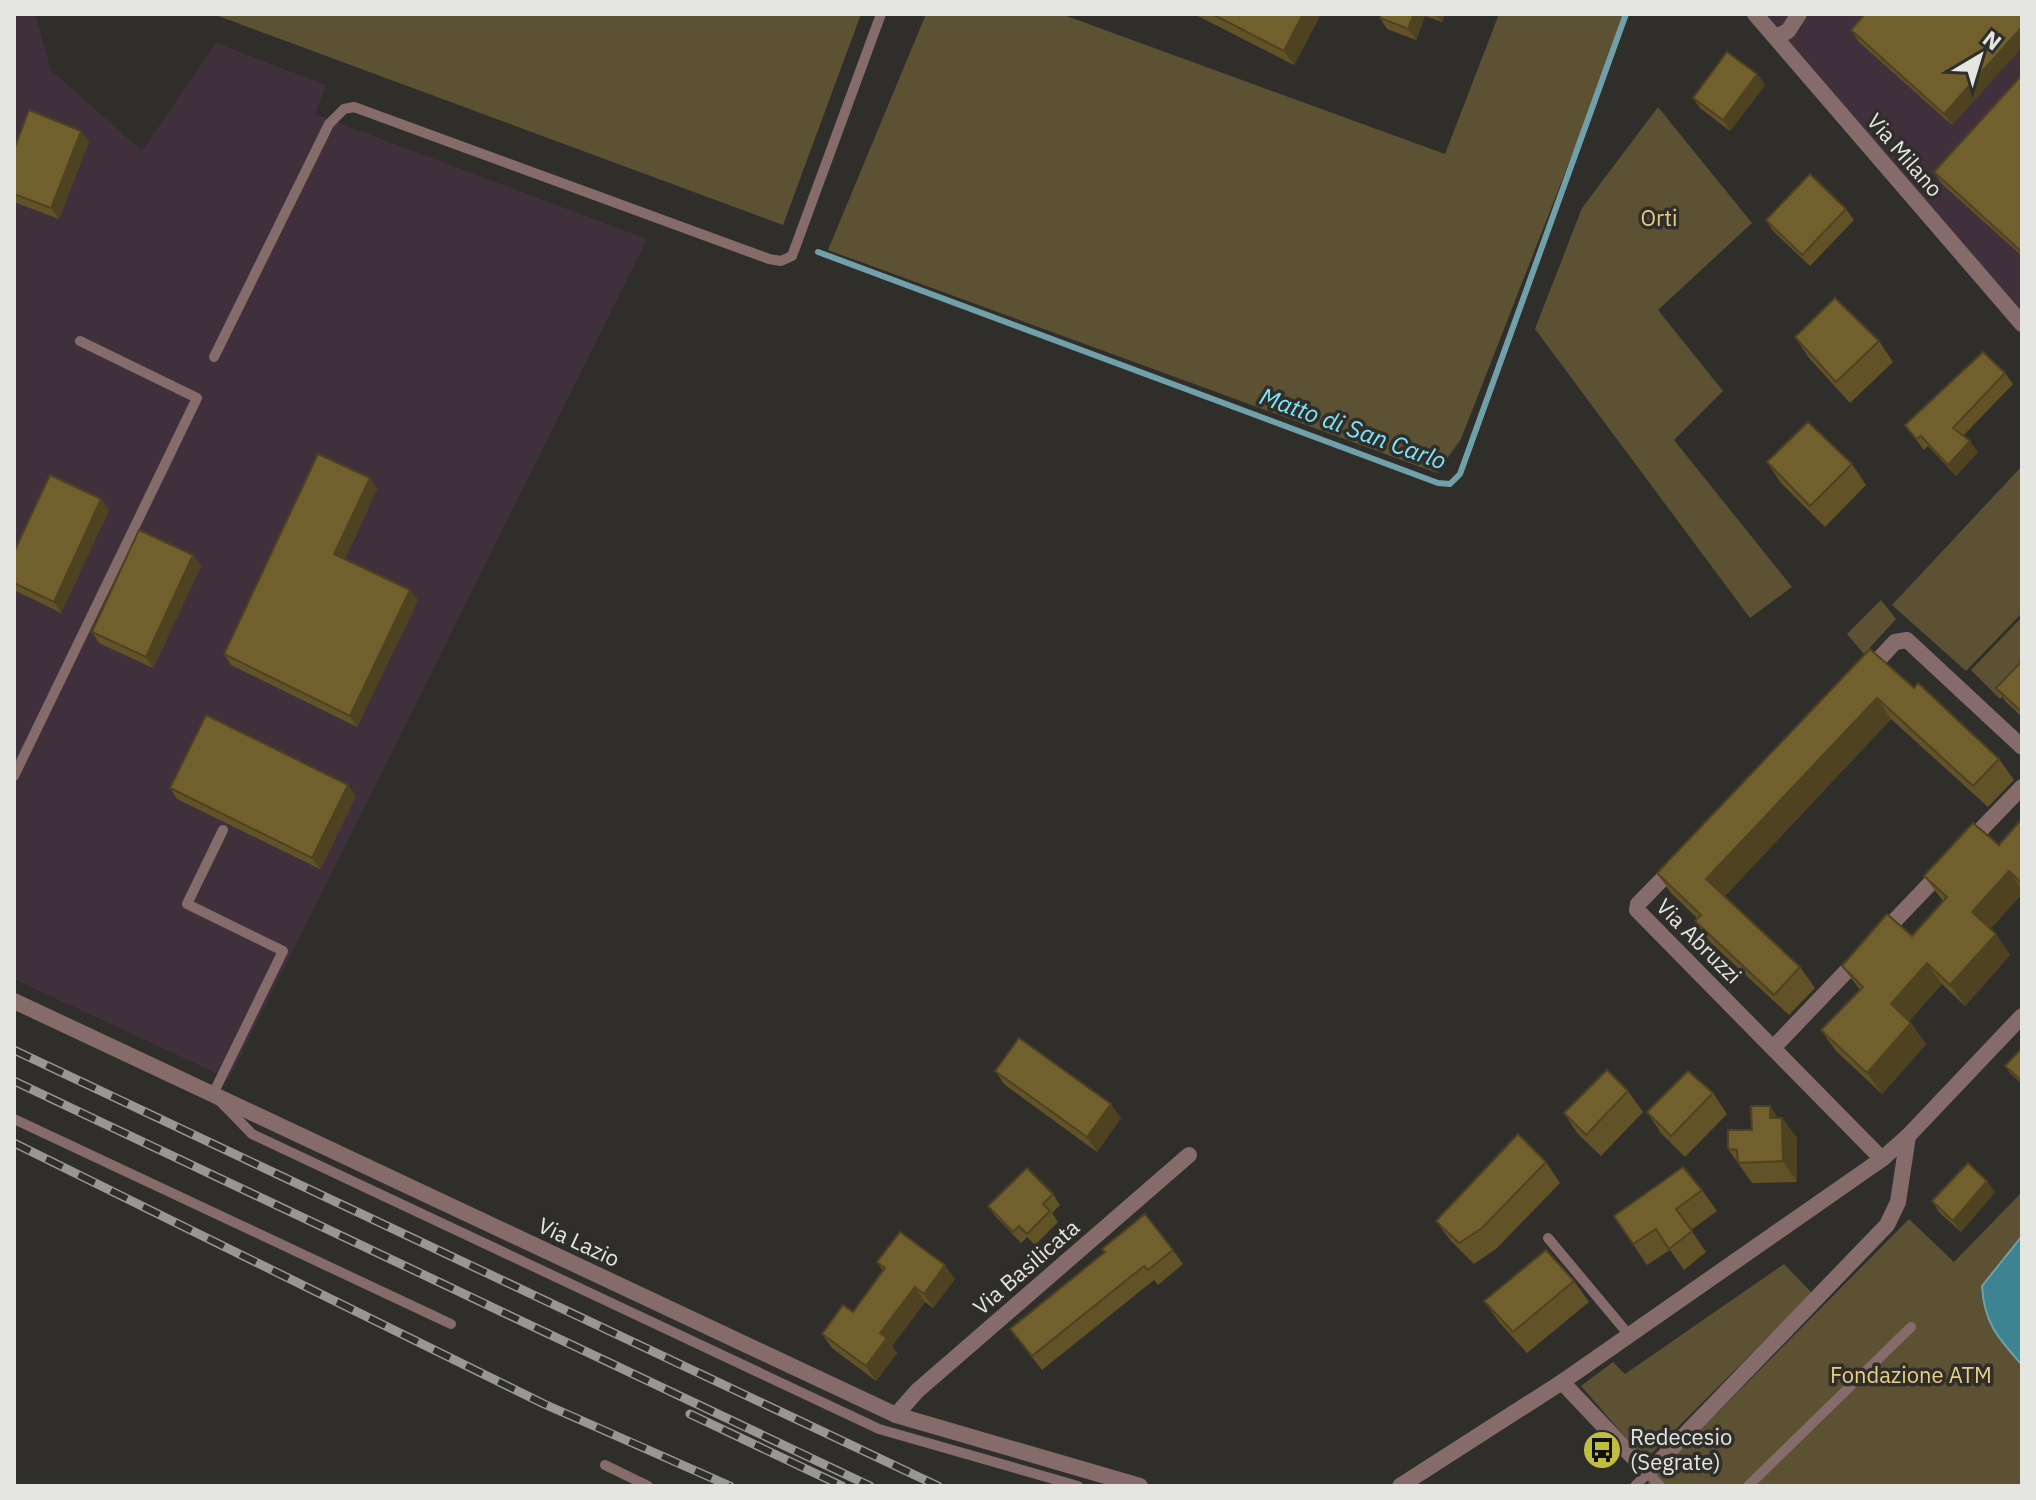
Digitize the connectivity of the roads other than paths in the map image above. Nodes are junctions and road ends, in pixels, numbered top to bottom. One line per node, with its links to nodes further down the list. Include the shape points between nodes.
1 (881, 14): 7 (lane, via 792,256 769,259 354,107 329,124)
2 (1755, 14): 4 (street, Via Milano)
3 (1799, 14): 4 (street, via 1788,31)
4 (1776, 37): 5 (street, Via Milano)
5 (2022, 324)
6 (80, 341): 10 (lane, via 197,398)
7 (214, 357)
8 (1853, 686): 9 (street, via 1904,638)
9 (2022, 747)
10 (14, 776)
11 (2022, 787): 16 (street)
12 (223, 830): 17 (lane, via 187,904 283,951)
13 (1684, 857): 16 (street, Via Abruzzi, via 1637,910)
14 (14, 1001): 17 (street, Via Lazio)
15 (2022, 1016): 19 (street)
16 (1774, 1047): 21 (street, Via Abruzzi)
17 (213, 1094): 27 (street, Via Lazio); 31 (lane, via 252,1134 879,1429)
18 (14, 1119): 23 (lane)
19 (1908, 1136): 21 (street); 29 (street, via 1898,1202 1887,1225)
20 (1189, 1155): 27 (street, Via Basilicata, via 917,1391)
21 (1882, 1159): 25 (street)
22 (1548, 1238): 25 (lane)
23 (451, 1324)
24 (1911, 1327): 35 (lane)
25 (1629, 1335): 26 (street)
26 (1562, 1382): 29 (street); 33 (street)
27 (896, 1415): 32 (street, Via Lazio)
28 (605, 1465): 30 (lane)
29 (1654, 1480): 34 (lane)
30 (648, 1486)
31 (1078, 1486)
32 (1140, 1486)
33 (1400, 1486)
34 (1635, 1486)
35 (1748, 1486)

